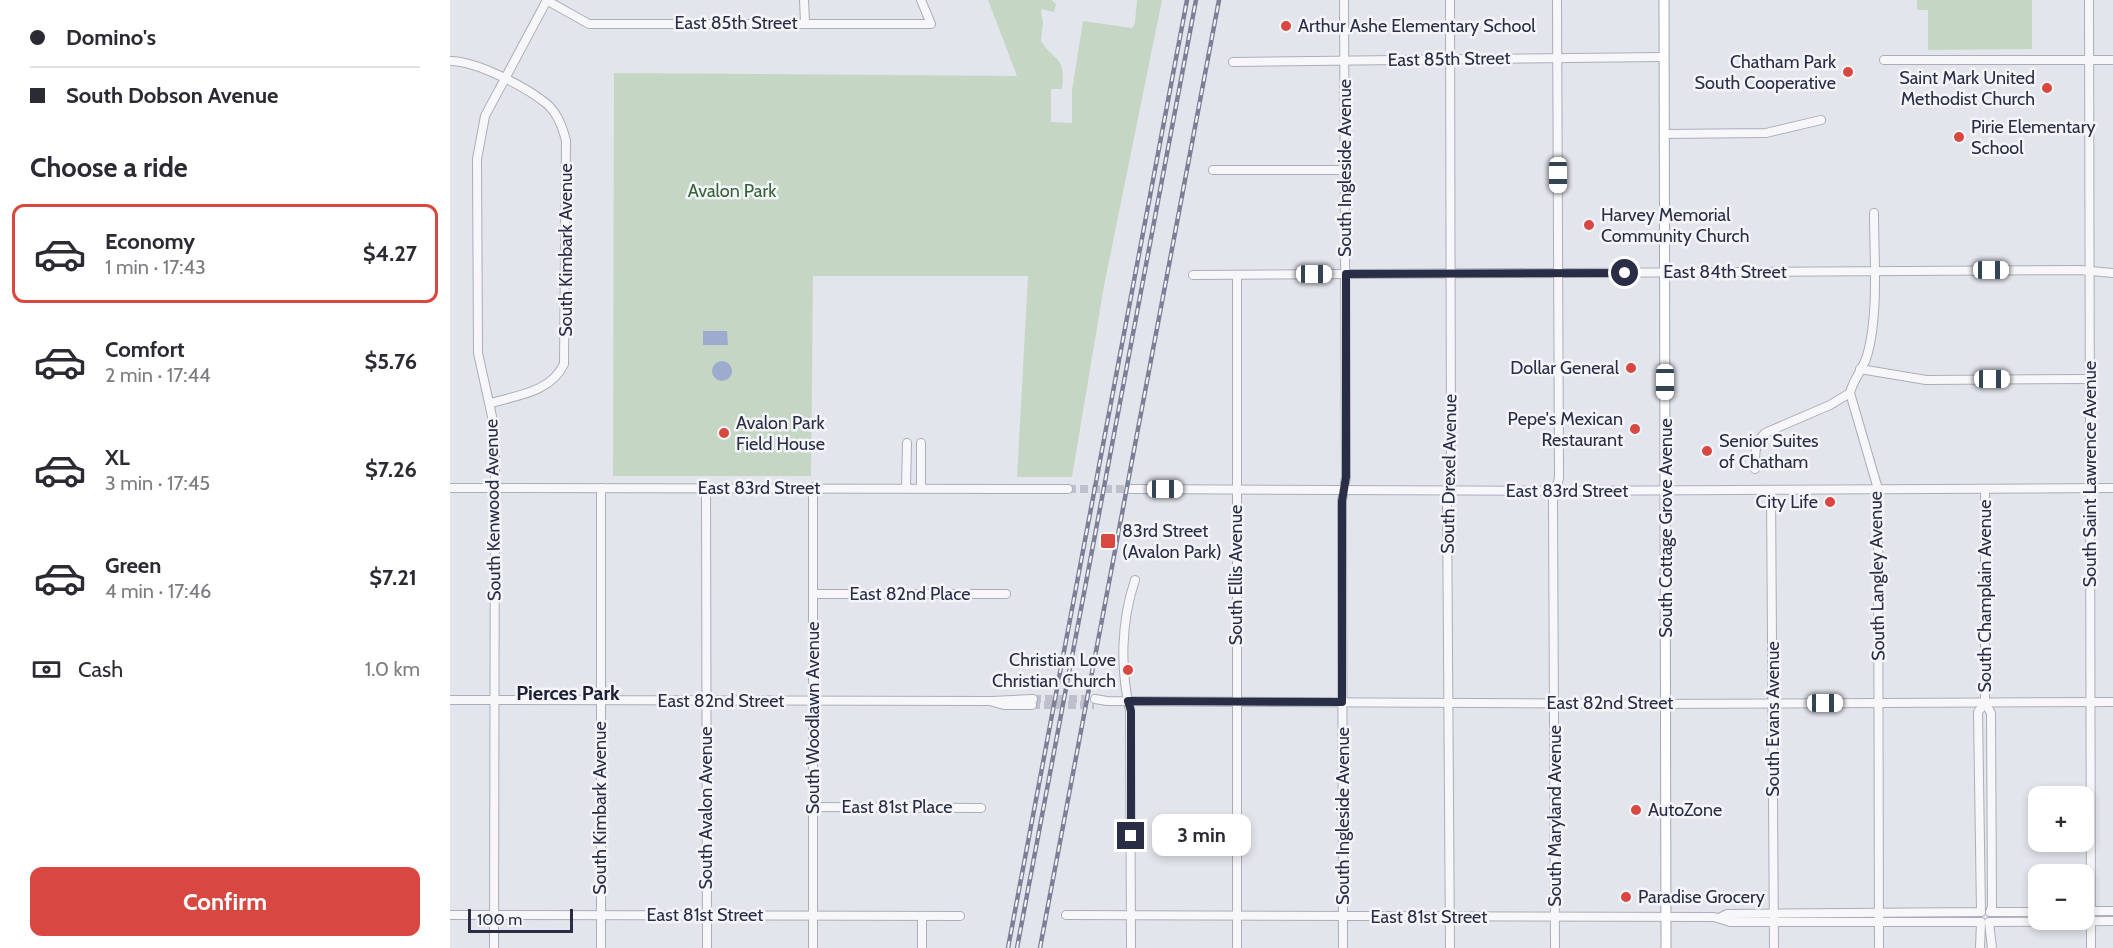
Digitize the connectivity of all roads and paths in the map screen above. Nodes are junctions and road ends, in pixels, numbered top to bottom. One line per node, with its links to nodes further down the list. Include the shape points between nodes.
1 (547, 0): 9 (street, East 85th Street, via 589,24); 19 (street)
2 (804, 0): 9 (street)
3 (921, 0): 9 (street, East 85th Street, via 931,24)
4 (1344, 0): 17 (street, South Ingleside Avenue)
5 (1450, 0): 12 (street, South Drexel Avenue)
6 (1557, 0): 11 (street, South Maryland Avenue)
7 (1664, 0): 10 (main road, South Cottage Grove Avenue)
8 (2089, 0): 14 (street, South Saint Lawrence Avenue)
9 (805, 23)
10 (1664, 57): 11 (street, East 85th Street); 21 (main road, South Cottage Grove Avenue)
11 (1557, 58): 12 (street, East 85th Street); 28 (street, South Maryland Avenue)
12 (1450, 60): 17 (street, East 85th Street); 31 (street, South Drexel Avenue)
13 (1884, 60): 14 (street)
14 (2089, 60): 15 (street); 27 (street, South Saint Lawrence Avenue)
15 (2113, 60)
16 (450, 61): 19 (street, via 479,66)
17 (1345, 61): 18 (street, East 85th Street); 23 (street, South Ingleside Avenue)
18 (1233, 62)
19 (504, 78): 37 (street, South Kenwood Avenue, via 485,116 477,159 478,353); 37 (street, South Kimbark Avenue, via 547,104 564,131 566,355 560,373 545,387)
20 (1821, 120): 21 (street, via 1766,133)
21 (1664, 134): 26 (main road, South Cottage Grove Avenue)
22 (1213, 170): 23 (street)
23 (1345, 170): 30 (street, South Ingleside Avenue)
24 (1874, 213): 25 (street)
25 (1875, 271): 26 (street, East 84th Street); 27 (street, East 84th Street); 34 (street, via 1871,335)
26 (1664, 272): 28 (street, East 84th Street); 57 (main road, South Cottage Grove Avenue)
27 (2089, 272): 29 (street, East 84th Street); 35 (street, South Saint Lawrence Avenue)
28 (1558, 273): 31 (street, East 84th Street); 59 (street, South Maryland Avenue)
29 (2113, 273)
30 (1346, 274): 31 (street, East 84th Street); 33 (street, East 84th Street); 55 (street, South Ingleside Avenue)
31 (1451, 274): 56 (street, South Drexel Avenue)
32 (1193, 275): 33 (street, East 84th Street)
33 (1237, 275): 52 (street, South Ellis Avenue)
34 (1860, 369): 35 (street, via 1926,380); 36 (street)
35 (2089, 379): 48 (street, South Saint Lawrence Avenue)
36 (1850, 393): 40 (street, via 1765,434 1755,449); 53 (street, South Langley Avenue)
37 (491, 403): 42 (street, South Kenwood Avenue)
38 (907, 443): 46 (street)
39 (921, 443): 47 (street)
40 (1755, 469)
41 (450, 488): 42 (street, East 83rd Street)
42 (495, 488): 43 (street, East 83rd Street); 64 (street, South Kenwood Avenue)
43 (601, 488): 44 (street, East 83rd Street); 65 (street, South Kimbark Avenue)
44 (706, 488): 45 (street, East 83rd Street); 66 (street, South Avalon Avenue)
45 (813, 488): 46 (street, East 83rd Street); 61 (street, South Woodlawn Avenue)
46 (906, 488): 47 (street, East 83rd Street)
47 (921, 488): 50 (street, East 83rd Street)
48 (2090, 488): 49 (street, East 83rd Street); 54 (street, East 83rd Street); 73 (street, South Saint Lawrence Avenue)
49 (2113, 488)
50 (1068, 489)
51 (1130, 489): 52 (street, East 83rd Street)
52 (1237, 489): 55 (street, East 83rd Street); 71 (street, South Ellis Avenue)
53 (1878, 489): 54 (street, East 83rd Street); 58 (street, East 83rd Street); 77 (street, South Langley Avenue)
54 (1985, 489): 78 (street, South Champlain Avenue)
55 (1344, 490): 56 (street, East 83rd Street); 72 (street, South Ingleside Avenue)
56 (1449, 490): 59 (street, East 83rd Street); 75 (street, South Drexel Avenue)
57 (1665, 490): 58 (street, East 83rd Street); 59 (street, East 83rd Street); 80 (main road, South Cottage Grove Avenue)
58 (1771, 490): 76 (street, South Evans Avenue)
59 (1556, 491): 79 (street, South Maryland Avenue)
60 (1135, 580): 68 (street, via 1126,607)
61 (813, 594): 62 (street, East 82nd Place); 67 (street, South Woodlawn Avenue)
62 (1006, 594)
63 (450, 700): 64 (street, East 82nd Street)
64 (494, 700): 65 (street, East 82nd Street); 92 (street, South Kenwood Avenue)
65 (600, 701): 66 (street, East 82nd Street); 93 (street, South Kimbark Avenue)
66 (706, 701): 67 (street, East 82nd Street); 94 (street, South Avalon Avenue)
67 (813, 701): 69 (street, East 82nd Street, via 992,701 1004,705); 83 (street, South Woodlawn Avenue)
68 (1128, 701): 70 (street, East 82nd Street); 71 (street, East 82nd Street); 99 (street)
69 (1033, 702)
70 (1094, 702)
71 (1236, 702): 72 (street, East 82nd Street); 100 (street, South Ellis Avenue)
72 (1342, 702): 75 (street, East 82nd Street); 101 (street, South Ingleside Avenue)
73 (2090, 702): 74 (street, East 82nd Street); 78 (street, East 82nd Street); 85 (street, South Saint Lawrence Avenue)
74 (2113, 702)
75 (1450, 703): 79 (street, East 82nd Street); 102 (street, South Drexel Avenue)
76 (1773, 703): 77 (street, East 82nd Street); 80 (street, East 82nd Street); 105 (street, South Evans Avenue)
77 (1878, 703): 78 (street, East 82nd Street); 88 (street, South Langley Avenue)
78 (1985, 703): 81 (street, South Champlain Avenue, via 1978,712); 82 (street, South Champlain Avenue, via 1991,713)
79 (1554, 704): 80 (street, East 82nd Street); 103 (street, South Maryland Avenue)
80 (1666, 704): 104 (main road, South Cottage Grove Avenue)
81 (1978, 803): 82 (street); 89 (street, South Champlain Avenue)
82 (1992, 803): 89 (street, South Champlain Avenue, via 1992,907)
83 (813, 807): 84 (street, East 81st Place); 96 (street, South Woodlawn Avenue)
84 (981, 808)
85 (2088, 864)
86 (2094, 911): 87 (street)
87 (2113, 911)
88 (1879, 912): 89 (street, East 81st Street); 105 (street, East 81st Street); 108 (street, South Langley Avenue)
89 (1985, 912): 90 (street, East 81st Street); 109 (street, via 1979,916)
90 (2028, 912)
91 (450, 915): 92 (street, East 81st Street)
92 (494, 915): 93 (street, East 81st Street); 112 (street, South Kenwood Avenue)
93 (601, 915): 94 (street, East 81st Street); 113 (street, South Kimbark Avenue)
94 (707, 915): 96 (street, East 81st Street); 114 (street, South Avalon Avenue)
95 (1066, 915): 99 (street, East 81st Street)
96 (813, 916): 97 (street, East 81st Street); 115 (street, South Woodlawn Avenue)
97 (922, 916): 98 (street, East 81st Street); 116 (street)
98 (960, 916)
99 (1131, 916): 100 (street, East 81st Street); 117 (street)
100 (1236, 916): 101 (street, East 81st Street); 118 (street, South Ellis Avenue)
101 (1343, 917): 102 (street, East 81st Street); 119 (street, South Ingleside Avenue)
102 (1450, 917): 103 (street, East 81st Street); 120 (street, South Drexel Avenue)
103 (1555, 917): 104 (street, East 81st Street); 121 (street, South Maryland Avenue)
104 (1666, 917): 105 (street, East 81st Street, via 1719,918 1727,914); 122 (main road, South Cottage Grove Avenue)
105 (1774, 918): 108 (street, East 81st Street); 123 (street, South Evans Avenue)
106 (2094, 921): 107 (street, East 81st Street)
107 (2113, 921)
108 (1879, 922): 109 (street, East 81st Street); 124 (street, South Langley Avenue)
109 (1985, 922): 110 (street, East 81st Street); 125 (street); 126 (street)
110 (2028, 922)
111 (2091, 930): 127 (street, South Saint Lawrence Avenue)
112 (494, 948)
113 (601, 948)
114 (707, 948)
115 (813, 948)
116 (922, 948)
117 (1131, 948)
118 (1237, 948)
119 (1343, 948)
120 (1450, 948)
121 (1555, 948)
122 (1666, 948)
123 (1774, 948)
124 (1879, 948)
125 (1980, 948)
126 (1992, 948)
127 (2091, 948)

